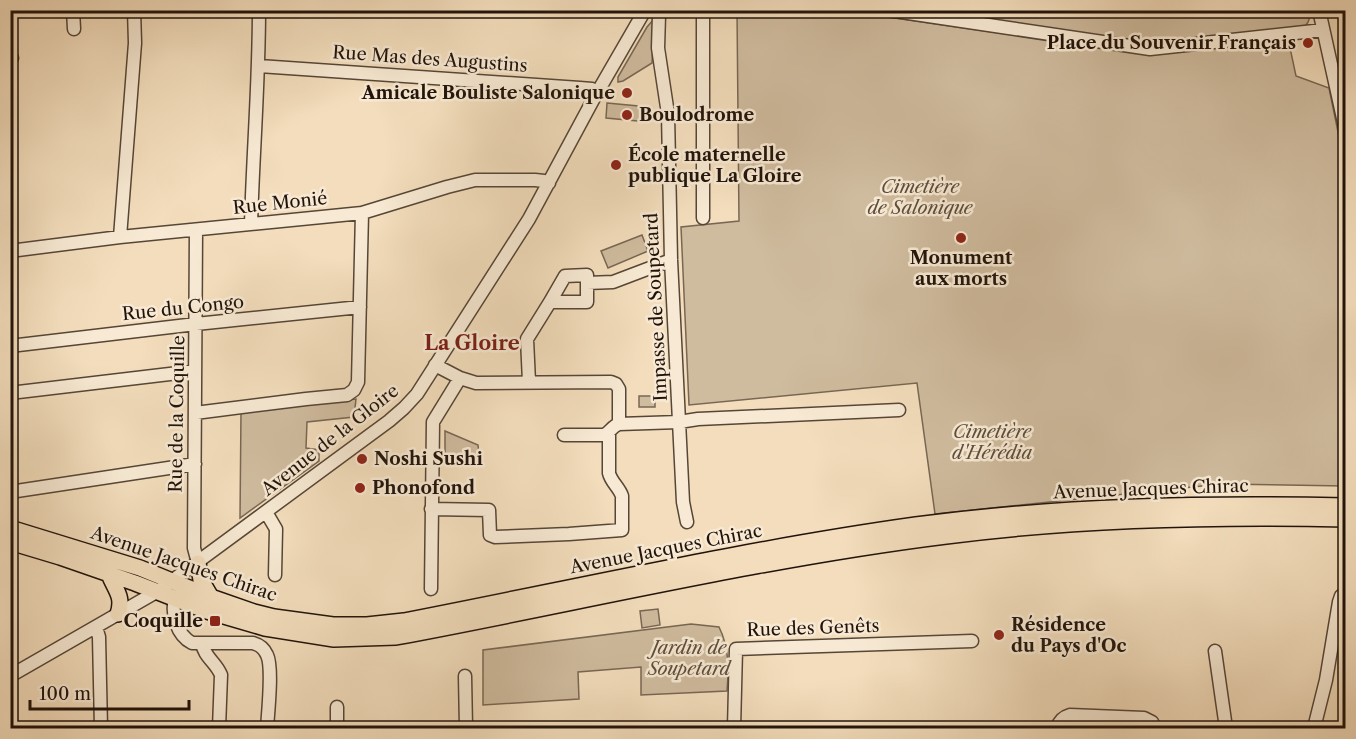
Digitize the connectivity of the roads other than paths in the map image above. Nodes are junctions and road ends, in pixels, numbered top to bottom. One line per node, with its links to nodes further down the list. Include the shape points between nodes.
1 (73, 10): 9 (street)
2 (134, 10): 21 (street, via 135,54)
3 (259, 10): 11 (street)
4 (645, 10): 14 (street, Avenue de la Gloire)
5 (658, 10): 23 (street, Impasse de Soupetard, via 658,48 668,114)
6 (703, 10): 18 (street)
7 (888, 10): 10 (street, via 1150,49)
8 (1319, 10): 10 (street)
9 (74, 29)
10 (1323, 30): 13 (street)
11 (259, 66): 14 (street, Rue Mas des Augustins); 19 (street)
12 (1346, 69): 13 (street)
13 (1332, 71): 15 (street)
14 (597, 92): 16 (street, Avenue de la Gloire)
15 (1346, 132)
16 (549, 183): 17 (street, Rue Monié, via 475,180); 29 (street, Avenue de la Gloire)
17 (362, 213): 19 (street, Rue Monié); 26 (street)
18 (703, 218)
19 (251, 224): 20 (street, Rue Monié)
20 (196, 230): 21 (street, Rue Monié); 27 (street, Rue de la Coquille)
21 (120, 237): 22 (street, Rue Monié)
22 (10, 251)
23 (671, 260): 24 (street, via 612,282); 36 (street, Impasse de Soupetard)
24 (587, 283): 25 (street, via 587,302); 25 (street, via 587,275 565,276)
25 (550, 302): 32 (street, via 527,339)
26 (360, 307): 27 (street, Rue du Congo); 35 (street, via 358,382 347,395)
27 (196, 324): 28 (street, Rue du Congo); 30 (street, Rue de la Coquille)
28 (10, 346)
29 (435, 365): 31 (street); 44 (street, Avenue de la Gloire, via 417,394 398,414)
30 (195, 371): 33 (street); 35 (street, Rue de la Coquille)
31 (460, 378): 32 (street, via 483,384); 43 (street, via 433,422)
32 (529, 382): 37 (street, via 616,384)
33 (10, 393)
34 (899, 410): 36 (street, Impasse de Soupetard)
35 (195, 413): 40 (street, Rue de la Coquille)
36 (679, 422): 37 (street); 46 (street, Impasse de Soupetard)
37 (619, 424): 38 (street)
38 (609, 433): 39 (street); 43 (street, via 609,473 622,496 622,530 495,537 490,535 489,510)
39 (564, 435)
40 (195, 464): 41 (street); 49 (street, Rue de la Coquille, via 194,548)
41 (10, 492)
42 (1346, 506): 56 (main road, Avenue Jacques Chirac, via 1128,507 919,525 839,536 367,625 274,617)
43 (431, 509): 53 (street)
44 (266, 512): 49 (street, Avenue de la Gloire); 51 (street, via 276,530)
45 (1346, 519): 57 (main road, Avenue Jacques Chirac, via 1140,520 937,537 785,560 396,637 334,639 288,633 238,621)
46 (687, 522)
47 (10, 528): 52 (main road, Avenue Jacques Chirac)
48 (10, 542): 50 (main road, Avenue Jacques Chirac)
49 (198, 563): 52 (street, Avenue de la Gloire); 56 (main road, via 201,580)
50 (109, 574): 54 (main road, Avenue Jacques Chirac); 58 (main road, via 120,598)
51 (275, 575)
52 (172, 581): 54 (street, Avenue de la Gloire); 56 (main road, Avenue Jacques Chirac)
53 (431, 589)
54 (158, 591): 57 (main road, Avenue Jacques Chirac); 58 (street, Avenue de la Gloire)
55 (1346, 593): 75 (street, via 1339,602)
56 (211, 597)
57 (175, 598): 61 (street, via 180,633 192,643)
58 (118, 614): 59 (street, Avenue de la Gloire)
59 (96, 627): 63 (street, Avenue de la Gloire); 66 (street)
60 (972, 641): 71 (street, Rue des Genêts, via 736,648)
61 (202, 643): 67 (street, via 221,675); 68 (street, via 253,643 267,652)
62 (1215, 651): 74 (street)
63 (10, 676)
64 (465, 676): 70 (street)
65 (337, 707): 69 (street)
66 (100, 729)
67 (219, 729)
68 (267, 729)
69 (337, 729)
70 (466, 729)
71 (734, 729)
72 (1058, 729): 73 (street, via 1062,719 1070,715 1144,718)
73 (1155, 729)
74 (1226, 729)
75 (1314, 729)

